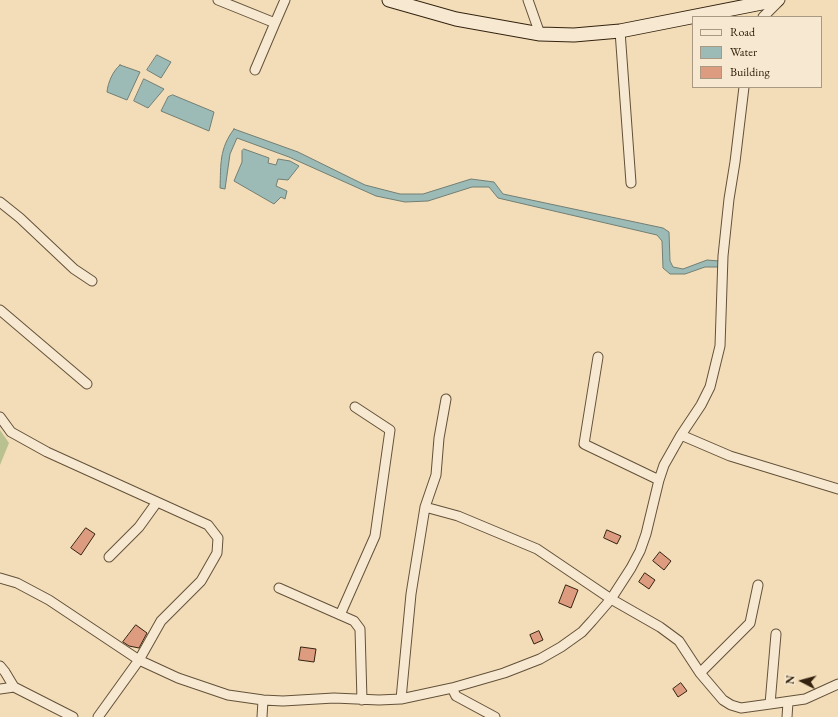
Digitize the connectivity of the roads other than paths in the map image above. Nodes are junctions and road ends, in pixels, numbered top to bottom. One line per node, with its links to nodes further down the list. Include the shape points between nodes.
1 (218, 0): 9 (street)
2 (285, 0): 9 (street)
3 (389, 0): 11 (main road, via 456,19)
4 (528, 0): 11 (street)
5 (779, 0): 6 (main road); 7 (street)
6 (697, 16)
7 (764, 16)
8 (692, 17): 10 (main road)
9 (276, 24): 12 (street)
10 (620, 31): 11 (main road, via 574,35); 14 (street)
11 (540, 34)
12 (255, 70)
13 (744, 88): 23 (street, via 723,256 720,346 710,387)
14 (631, 183)
15 (0, 202): 16 (street, via 74,269)
16 (92, 281)
17 (0, 310): 19 (street)
18 (598, 357): 24 (street, via 584,444)
19 (87, 384)
20 (446, 399): 27 (street, via 436,475)
21 (355, 407): 33 (street, via 390,430 375,536)
22 (0, 417): 26 (street, via 10,432 46,452)
23 (680, 436): 24 (street); 25 (street, via 730,456)
24 (659, 480): 32 (street, via 640,551)
25 (838, 489)
26 (157, 502): 28 (street, via 139,527); 35 (street, via 208,525 218,538 217,553 201,581 161,621)
27 (425, 507): 32 (street, via 458,516 537,549); 42 (street, via 411,594)
28 (109, 557)
29 (0, 578): 35 (street, via 17,583 49,600)
30 (758, 585): 37 (street, via 750,623)
31 (279, 588): 33 (street)
32 (611, 599): 37 (street, via 679,641); 40 (street, via 582,632 540,659 504,673)
33 (340, 615): 44 (street, via 354,621 360,629)
34 (776, 634): 46 (street)
35 (139, 660): 43 (street, via 178,678 221,693); 48 (street)
36 (0, 666): 39 (street)
37 (700, 672): 46 (street, via 731,706 741,708)
38 (838, 684): 45 (street, via 805,699)
39 (14, 687): 41 (street); 47 (street)
40 (452, 688): 42 (street); 50 (street, via 456,696)
41 (0, 689)
42 (401, 699): 44 (street)
43 (263, 700): 44 (street); 49 (street)
44 (362, 700)
45 (788, 702): 46 (street); 51 (street)
46 (770, 704)
47 (73, 717)
48 (98, 717)
49 (262, 717)
50 (495, 717)
51 (786, 717)

